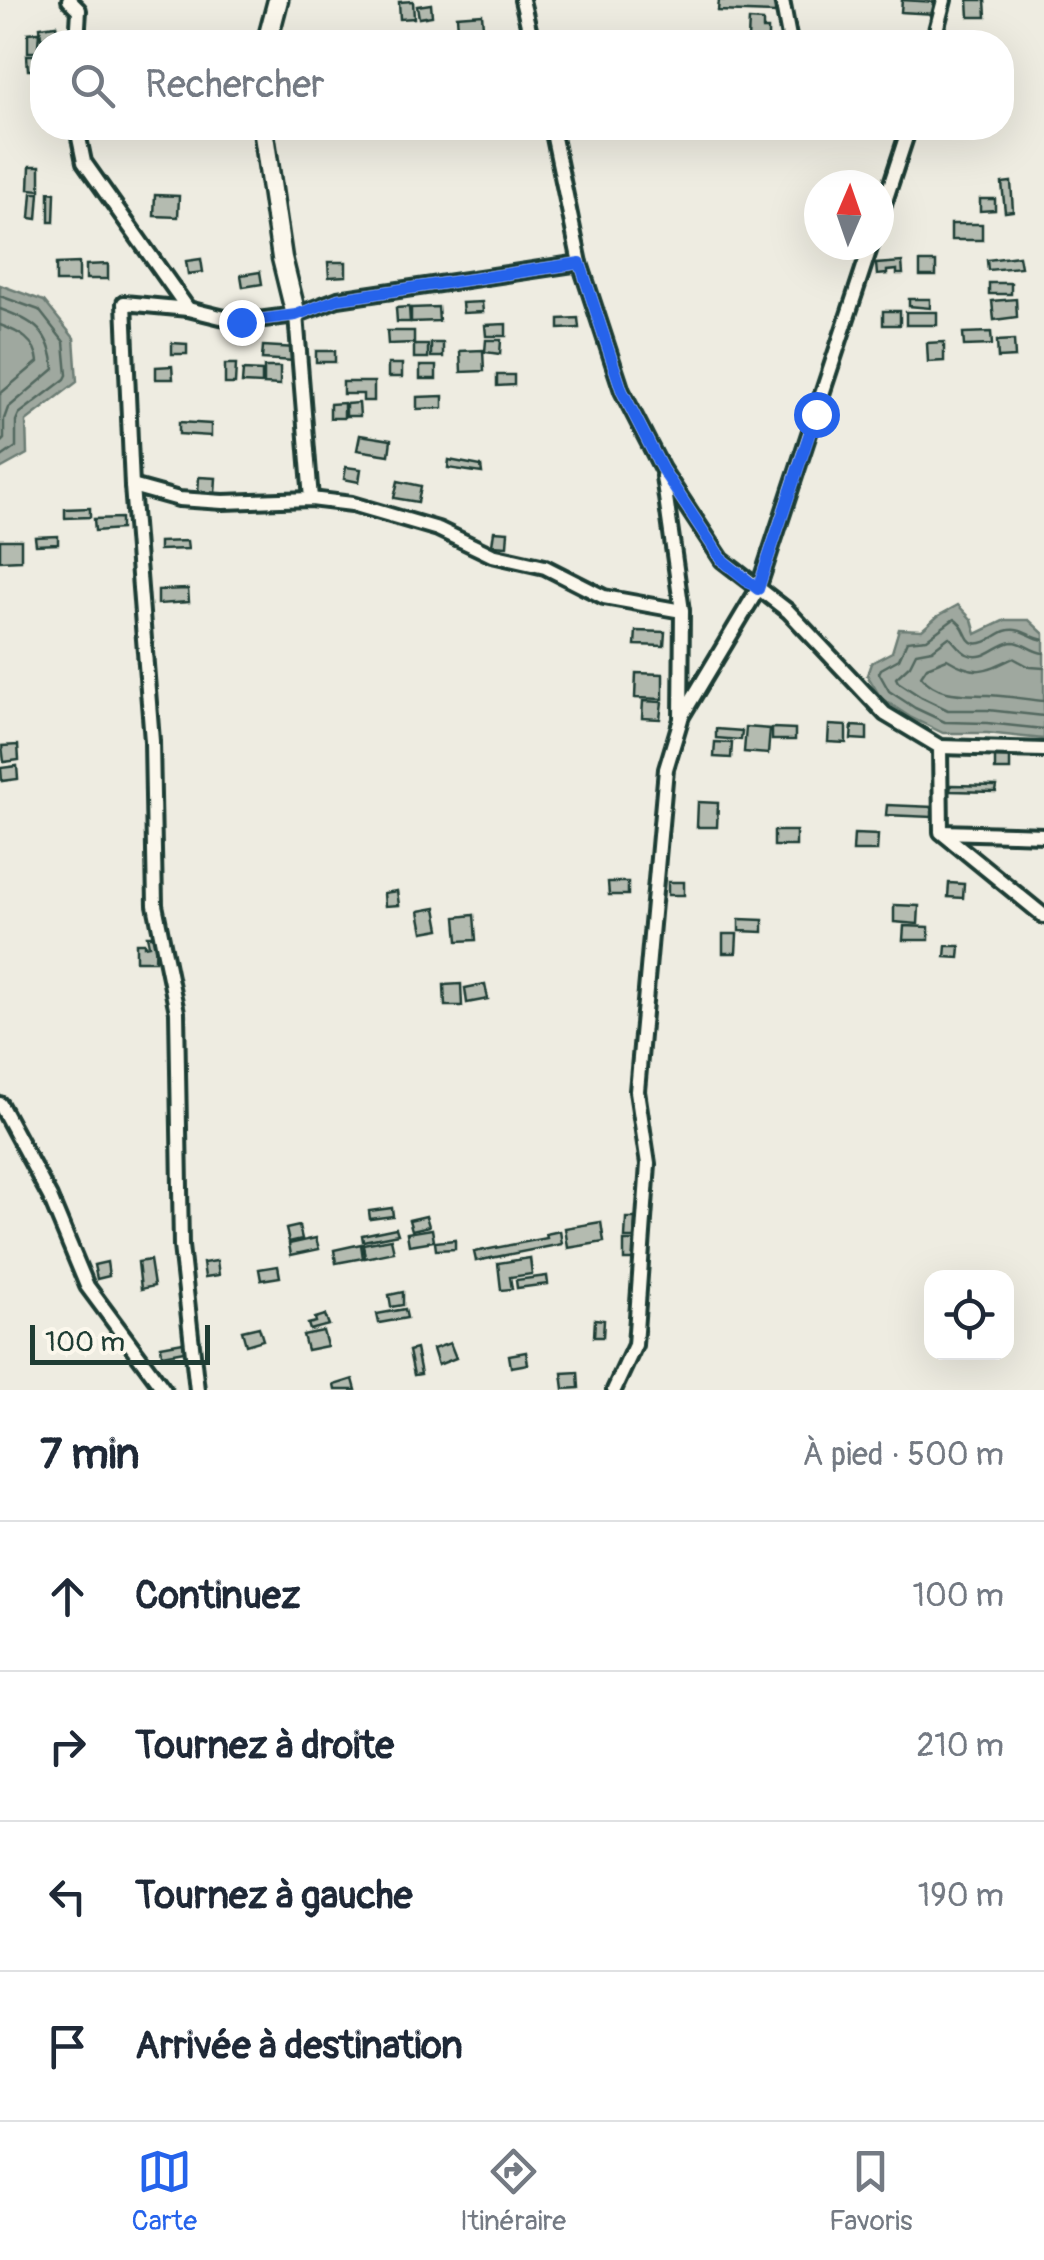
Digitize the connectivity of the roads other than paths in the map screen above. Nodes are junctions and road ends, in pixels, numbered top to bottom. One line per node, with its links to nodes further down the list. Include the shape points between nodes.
1 (69, 0): 6 (street, via 79,10)
2 (278, 0): 7 (street)
3 (522, 0): 8 (street)
4 (782, 0): 9 (street)
5 (944, 0): 10 (street)
6 (78, 30)
7 (270, 30)
8 (529, 30)
9 (788, 30)
10 (936, 30)
11 (80, 140): 18 (street, via 84,162)
12 (264, 140): 19 (street)
13 (554, 140): 17 (street)
14 (905, 140): 15 (street)
15 (894, 174)
16 (866, 260): 23 (street)
17 (580, 263): 19 (street, via 338,299); 20 (street, via 622,391)
18 (188, 309): 19 (street, via 241,322); 21 (street, via 124,303)
19 (296, 315): 22 (street)
20 (662, 469): 23 (street, via 722,560); 24 (street)
21 (132, 486): 22 (street, via 179,499); 33 (street, via 152,741 155,905 177,1012 182,1246)
22 (311, 499): 24 (street, via 438,529 492,555 545,567 604,597)
23 (758, 589): 25 (street); 26 (street, via 788,610 885,714)
24 (682, 611): 25 (street)
25 (681, 718): 34 (street, via 666,769 637,1092 648,1164 635,1345)
26 (940, 748): 27 (street); 28 (street)
27 (1044, 750)
28 (942, 832): 29 (street); 30 (street)
29 (1044, 835)
30 (1044, 916)
31 (0, 1104): 32 (street, via 50,1197 87,1286)
32 (164, 1390)
33 (197, 1390)
34 (614, 1390)

